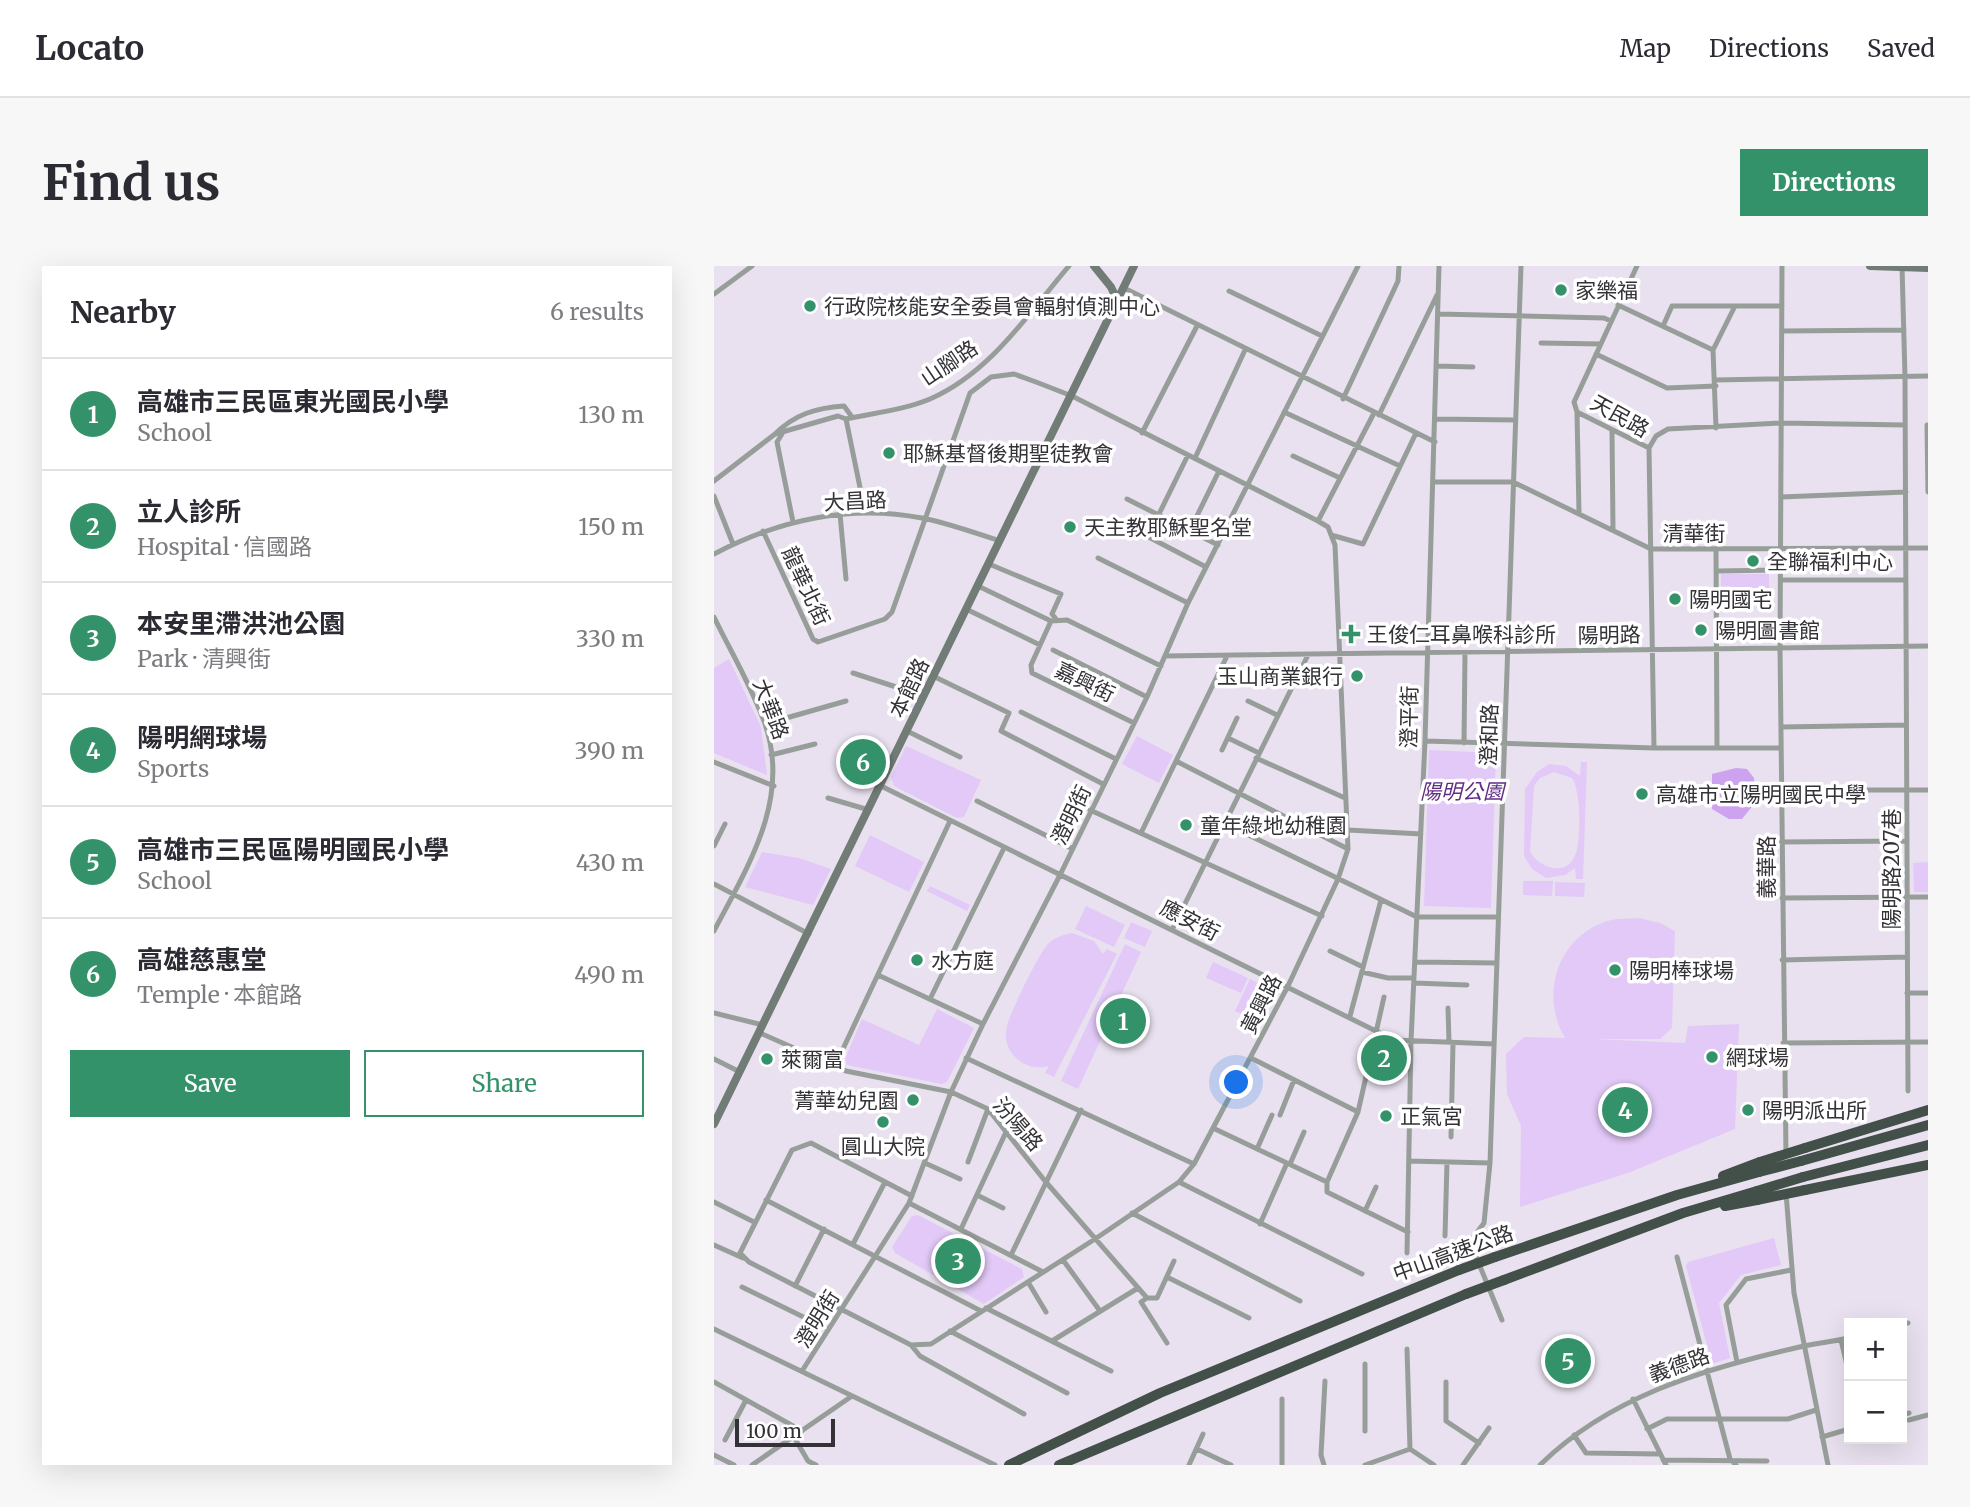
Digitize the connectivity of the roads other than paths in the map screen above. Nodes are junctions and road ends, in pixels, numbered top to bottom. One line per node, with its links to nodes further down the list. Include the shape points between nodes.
1 (752, 266): 17 (street)
2 (1069, 266): 47 (street, 山腳路, via 987,362 951,388 913,405)
3 (1094, 266): 18 (street)
4 (1134, 266): 14 (street, 本館路)
5 (1358, 266): 29 (street, 澄明街)
6 (1399, 266): 43 (street, via 1398,281)
7 (1439, 266): 16 (street, 澄平街)
8 (1521, 266): 23 (street, 澄和路)
9 (1637, 266): 19 (street, 天民路)
10 (1782, 266): 21 (street, 義華路)
11 (1870, 266): 12 (street)
12 (1902, 266): 13 (street); 27 (street, 陽明路207巷)
13 (1928, 268)
14 (1124, 288): 18 (street, 本館路); 25 (street)
15 (1229, 291): 29 (street)
16 (1438, 293): 22 (street, 澄平街); 46 (street)
17 (714, 294)
18 (1118, 302): 42 (street, 本館路)
19 (1618, 305): 24 (street, 天民路); 26 (street)
20 (1735, 306): 21 (street); 26 (street, via 1672,306); 33 (street)
21 (1782, 306): 28 (street, 義華路)
22 (1438, 314): 23 (street); 35 (street, 澄平街)
23 (1517, 315): 24 (street); 49 (street, 澄和路)
24 (1611, 321): 31 (street, 天民路)
25 (1197, 326): 32 (street); 56 (street)
26 (1663, 326): 33 (street)
27 (1904, 330): 28 (street); 38 (street, 陽明路207巷)
28 (1782, 331): 40 (street, 義華路)
29 (1322, 336): 39 (street, 澄明街)
30 (1541, 343): 31 (street)
31 (1601, 344): 34 (street, 天民路)
32 (1245, 350): 39 (street); 64 (street)
33 (1713, 350): 41 (street)
34 (1596, 354): 41 (street, via 1667,388); 45 (street, 天民路, via 1574,402)
35 (1437, 366): 36 (street); 48 (street, 澄平街)
36 (1473, 367)
37 (1928, 376): 38 (street)
38 (1905, 377): 40 (street); 51 (street, 陽明路207巷)
39 (1301, 378): 43 (street); 44 (street, 澄明街)
40 (1782, 378): 41 (street); 50 (street, 義華路)
41 (1716, 383): 53 (street)
42 (1072, 396): 56 (street); 81 (street, via 1014,374 983,381 970,393); 89 (street, 本館路)
43 (1343, 398): 46 (street)
44 (1284, 412): 60 (street); 71 (street, 澄明街)
45 (1577, 412): 54 (street, 天民路); 78 (street)
46 (1376, 414): 57 (street); 60 (street)
47 (849, 418): 55 (street, 山腳路, via 838,416); 58 (street, 山腳路, via 844,406 820,408 789,419); 77 (street)
48 (1435, 419): 49 (street); 59 (street, 澄平街)
49 (1515, 420): 70 (street, 澄和路)
50 (1780, 423): 51 (street); 53 (street); 75 (street, 義華路)
51 (1905, 425): 72 (street, 陽明路207巷)
52 (1927, 425): 73 (street)
53 (1716, 428): 61 (street, via 1668,429)
54 (1612, 430): 61 (street, 天民路); 86 (street)
55 (785, 432): 58 (street, 山腳路); 84 (street, via 776,442)
56 (1142, 432): 62 (street)
57 (1416, 433): 59 (street); 65 (street)
58 (775, 434): 68 (street, 山腳路)
59 (1435, 442): 69 (street, 澄平街)
60 (1357, 446): 65 (street); 67 (street)
61 (1648, 448): 95 (street, 天民路)
62 (1188, 455): 64 (street); 80 (street)
63 (1293, 456): 67 (street)
64 (1195, 458): 66 (street)
65 (1400, 466): 88 (street, via 1363,544)
66 (1219, 471): 71 (street); 85 (street)
67 (1340, 478): 83 (street)
68 (714, 481)
69 (1434, 482): 70 (street, 清華街); 119 (street, 澄平街)
70 (1513, 482): 78 (street, 清華街); 118 (street, 澄和路)
71 (1247, 486): 83 (street); 91 (street, 澄明街)
72 (1906, 492): 75 (street); 93 (street, 陽明路207巷)
73 (1928, 492)
74 (714, 496): 90 (street)
75 (1781, 497): 92 (street, 義華路)
76 (1127, 499): 80 (street)
77 (865, 512): 79 (street, 大昌路); 81 (street, 大昌路)
78 (1579, 513): 86 (street, 清華街)
79 (840, 514): 84 (street, 大昌路); 103 (street)
80 (1158, 514): 85 (street)
81 (924, 518): 87 (street, 龍華北街, via 892,612 885,619 818,642); 89 (street, 大昌路)
82 (1116, 520): 100 (street)
83 (1318, 521): 88 (street, via 1328,527)
84 (793, 522): 87 (street, 大昌路)
85 (1190, 530): 91 (street)
86 (1614, 530): 95 (street, 清華街)
87 (763, 531): 90 (street, 大昌路)
88 (1331, 536): 122 (street, 黃興路, via 1337,568)
89 (1000, 541): 99 (street, 本館路)
90 (733, 544): 97 (street, 大昌路)
91 (1218, 545): 100 (street, 澄明街)
92 (1781, 548): 93 (street, 清華街); 96 (street, 清華街); 101 (street, 義華路)
93 (1906, 548): 94 (street, 清華街); 105 (street, 陽明路207巷)
94 (1928, 548)
95 (1651, 549): 96 (street, 清華街); 117 (street, 天民路)
96 (1716, 549): 102 (street)
97 (714, 554)
98 (1098, 558): 107 (street)
99 (989, 564): 106 (street, 本館路); 110 (street, via 1061,594)
100 (1206, 567): 107 (street, 澄明街)
101 (1781, 570): 102 (street); 104 (street, 義華路)
102 (1717, 571): 115 (street)
103 (846, 579)
104 (1781, 580): 105 (street); 114 (street, 義華路)
105 (1905, 580): 112 (street, 陽明路207巷)
106 (978, 586): 108 (street, 本館路); 110 (street)
107 (1188, 603): 123 (street, 澄明街)
108 (966, 609): 111 (street); 127 (street, 本館路)
109 (714, 617): 136 (street, 大華路)
110 (1053, 620): 111 (street, 嘉興街); 125 (street, via 1067,620)
111 (1040, 645): 135 (street, 嘉興街, via 1032,673)
112 (1907, 646): 113 (street, 陽明路); 114 (street, 陽明路); 137 (street, 陽明路207巷)
113 (1928, 646)
114 (1780, 648): 115 (street, 陽明路); 138 (street, 義華路)
115 (1715, 649): 117 (street, 陽明路); 146 (street)
116 (1053, 650): 129 (street)
117 (1654, 650): 118 (street, 陽明路); 145 (street, 天民路)
118 (1508, 652): 120 (street, 陽明路); 144 (street, 澄和路)
119 (1426, 653): 120 (street, 陽明路); 122 (street, 陽明路); 141 (street, 澄平街)
120 (1465, 653): 142 (street)
121 (1308, 654): 122 (street, 陽明路); 124 (street, 陽明路); 133 (street)
122 (1340, 655): 163 (street, 黃興路)
123 (1165, 656): 124 (street, 陽明路); 125 (street, 澄明街)
124 (1227, 656): 153 (street)
125 (1161, 666): 129 (street, 澄明街)
126 (853, 673): 128 (street)
127 (933, 676): 128 (street, 本館路); 155 (street, via 1009,713 1000,731)
128 (924, 696): 139 (street, 本館路)
129 (1147, 697): 135 (street, 澄明街)
130 (846, 701): 136 (street)
131 (1248, 701): 133 (street)
132 (1021, 712): 152 (street)
133 (1277, 715): 150 (street)
134 (1237, 718): 140 (street)
135 (1134, 723): 152 (street, 澄明街)
136 (765, 724): 149 (street, 大華路)
137 (1905, 726): 138 (street); 159 (street, 陽明路207巷)
138 (1781, 727): 147 (street, 義華路)
139 (907, 731): 151 (street); 157 (street, 本館路)
140 (1228, 738): 148 (street); 150 (street)
141 (1425, 741): 142 (street); 172 (street, 澄平街)
142 (1464, 743): 144 (street)
143 (815, 744): 149 (street)
144 (1505, 744): 145 (street); 190 (street, 澄和路)
145 (1654, 748): 146 (street)
146 (1717, 748): 147 (street)
147 (1780, 748): 158 (street, 義華路)
148 (1222, 750)
149 (771, 755): 156 (street, 大華路)
150 (1258, 755): 161 (street); 163 (street)
151 (960, 757)
152 (1116, 759): 155 (street, 澄明街)
153 (1176, 761): 161 (street); 171 (street)
154 (714, 762): 156 (street)
155 (1103, 784): 166 (street, 澄明街)
156 (774, 786): 183 (street, 大華路, via 760,839)
157 (881, 786): 165 (street, 本館路); 167 (street, 應安街)
158 (1781, 790): 159 (street); 174 (street, 義華路)
159 (1906, 790): 160 (street); 173 (street, 陽明路207巷)
160 (1928, 790)
161 (1239, 793): 168 (street); 178 (street)
162 (828, 798): 165 (street)
163 (1345, 799): 170 (street, 黃興路)
164 (977, 801): 177 (street)
165 (869, 810): 193 (street, 本館路)
166 (1090, 810): 171 (street); 177 (street, 澄明街)
167 (950, 821): 176 (street, 應安街); 200 (street)
168 (1224, 823): 179 (street); 181 (street)
169 (725, 824): 175 (street)
170 (1348, 830): 172 (street); 178 (street, 黃興路)
171 (1141, 834): 179 (street)
172 (1421, 834): 189 (street, 澄平街)
173 (1906, 841): 174 (street); 184 (street, 陽明路207巷)
174 (1781, 842): 186 (street, 義華路)
175 (714, 846)
176 (1004, 848): 180 (street, 應安街); 207 (street)
177 (1072, 848): 180 (street, 澄明街)
178 (1348, 849): 181 (street, 黃興路)
179 (1204, 862): 188 (street); 191 (street)
180 (1060, 875): 191 (street, 應安街); 211 (street, 澄明街)
181 (1338, 879): 187 (street); 188 (street, 黃興路)
182 (714, 884): 183 (street)
183 (733, 894): 192 (street, 大華路); 193 (street)
184 (1907, 896): 185 (street); 186 (street); 195 (street, 陽明路207巷)
185 (1928, 897)
186 (1782, 898): 196 (street, 義華路)
187 (1381, 900): 189 (street); 199 (street)
188 (1322, 916): 203 (street, 黃興路)
189 (1417, 917): 190 (street); 197 (street, 澄平街)
190 (1498, 917): 198 (street, 澄和路)
191 (1172, 928): 203 (street, 應安街)
192 (714, 931)
193 (808, 934): 212 (street, 本館路)
194 (1330, 951): 199 (street)
195 (1907, 957): 196 (street); 204 (street, 陽明路207巷)
196 (1782, 960): 218 (street, 義華路)
197 (1415, 962): 198 (street); 201 (street, 澄平街)
198 (1497, 963): 219 (street, 澄和路)
199 (1362, 969): 201 (street); 210 (street)
200 (878, 975): 207 (street); 223 (street)
201 (1414, 980): 202 (street); 214 (street, 澄平街)
202 (1466, 985)
203 (1288, 986): 210 (street, 應安街); 221 (street, 黃興路)
204 (1908, 993): 205 (street); 216 (street, 陽明路207巷)
205 (1928, 993)
206 (1384, 997): 213 (street)
207 (930, 999): 211 (street)
208 (1448, 1008): 215 (street)
209 (714, 1013): 212 (street, 汾陽路)
210 (1350, 1016): 213 (street, 應安街)
211 (983, 1024): 220 (street, 澄明街)
212 (762, 1029): 223 (street, 汾陽路); 224 (street, 本館路)
213 (1376, 1031): 214 (street, 應安街, via 1394,1040); 231 (street)
214 (1411, 1041): 215 (street, 應安街); 243 (street, 澄平街)
215 (1451, 1042): 219 (street, 應安街); 240 (street)
216 (1908, 1042): 217 (street); 218 (street); 226 (street, 陽明路207巷)
217 (1928, 1042)
218 (1783, 1043): 283 (street, 義華路)
219 (1494, 1044): 248 (street, 澄和路)
220 (966, 1058): 227 (street, 澄明街); 229 (street)
221 (1251, 1058): 225 (street); 237 (street, 黃興路)
222 (714, 1059): 224 (street)
223 (834, 1068): 227 (street, 汾陽路)
224 (740, 1072): 232 (street, 本館路)
225 (1294, 1080): 231 (street); 234 (street)
226 (1908, 1091)
227 (951, 1092): 228 (street, 汾陽路); 246 (street, 澄明街)
228 (988, 1109): 238 (street, 汾陽路); 244 (street)
229 (1082, 1110): 249 (street); 253 (street)
230 (1928, 1110): 251 (highway, bridge)
231 (1358, 1112): 256 (street)
232 (716, 1115): 235 (street, 本館路)
233 (1272, 1115): 242 (street)
234 (1280, 1115)
235 (714, 1124)
236 (1928, 1125): 251 (highway, bridge, via 1801,1161)
237 (1215, 1129): 242 (street); 249 (street, 黃興路)
238 (1006, 1132): 253 (street, 汾陽路); 258 (street)
239 (1304, 1132): 247 (street)
240 (1451, 1137)
241 (1928, 1145): 260 (highway, 中山高速公路, bridge, via 1803,1177)
242 (1257, 1149): 247 (street)
243 (1409, 1161): 245 (street); 271 (street, 澄平街)
244 (968, 1162)
245 (1447, 1162): 248 (street); 272 (street)
246 (925, 1163): 252 (street); 259 (street, 澄明街)
247 (1288, 1163): 256 (street); 268 (street)
248 (1490, 1163): 298 (street, 澄和路, via 1484,1223 1469,1242)
249 (1194, 1164): 255 (street, 黃興路)
250 (1928, 1165): 260 (highway, bridge)
251 (1759, 1167): 350 (highway, 中山高速公路, bridge, via 1459,1270 1160,1393)
252 (960, 1179)
253 (1045, 1181): 273 (street, 汾陽路); 278 (street)
254 (885, 1182): 259 (street); 261 (street, via 811,1143 792,1150); 274 (street)
255 (1179, 1182): 266 (street, 黃興路); 268 (street)
256 (1326, 1182): 265 (street, via 1327,1192)
257 (1376, 1187): 265 (street)
258 (977, 1195): 264 (street); 270 (street)
259 (912, 1196): 263 (street, 澄明街)
260 (1757, 1196): 351 (highway, 中山高速公路, bridge, via 1683,1213 1466,1294)
261 (766, 1199): 267 (street); 269 (street)
262 (714, 1202): 267 (street)
263 (909, 1203): 270 (street); 277 (street, 澄明街)
264 (1003, 1208)
265 (1365, 1211): 271 (street)
266 (1132, 1213): 273 (street, 黃興路); 292 (street)
267 (754, 1222): 280 (street, via 742,1246)
268 (1260, 1224): 285 (street)
269 (824, 1229): 274 (street); 288 (street)
270 (961, 1229): 278 (street)
271 (1408, 1231): 276 (street, 澄平街)
272 (1445, 1236)
273 (1095, 1239): 281 (street, 黃興路); 290 (street, 汾陽路)
274 (853, 1244): 277 (street)
275 (714, 1245): 280 (street)
276 (1407, 1253)
277 (876, 1255): 293 (street); 294 (street, 澄明街)
278 (1011, 1255): 284 (street)
279 (1677, 1256): 312 (street)
280 (743, 1258): 288 (street)
281 (1063, 1260): 284 (street, 黃興路); 295 (street)
282 (1174, 1261): 286 (street)
283 (1791, 1270): 307 (street, 義華路); 310 (street, via 1746,1279 1726,1305)
284 (1043, 1272): 287 (street, 黃興路)
285 (1362, 1274)
286 (1167, 1277): 291 (street, via 1157,1298); 297 (street)
287 (1028, 1283): 293 (street, 黃興路); 296 (street)
288 (795, 1286): 294 (street)
289 (742, 1287): 300 (street)
290 (1138, 1288): 291 (street, 汾陽路); 295 (street)
291 (1147, 1298): 305 (street, 汾陽路, via 1141,1302)
292 (1300, 1301)
293 (984, 1309): 301 (street, 黃興路); 304 (street)
294 (840, 1310): 300 (street, 澄明街); 306 (street)
295 (1100, 1311): 304 (street)
296 (1046, 1312)
297 (1249, 1318)
298 (1502, 1320)
299 (714, 1329): 313 (street)
300 (828, 1329): 313 (street, 澄明街)
301 (950, 1331): 306 (street, 黃興路, via 931,1344); 318 (street)
302 (1844, 1339): 303 (street, 義德路)
303 (1841, 1340): 307 (street, 義德路); 309 (street)
304 (1052, 1341): 314 (street)
305 (1167, 1343)
306 (911, 1345): 324 (street, via 920,1356)
307 (1803, 1346): 310 (street, 義德路); 323 (street, 義華路)
308 (1406, 1349): 340 (street)
309 (1844, 1353)
310 (1737, 1362): 312 (street, 義德路)
311 (1365, 1364): 332 (street)
312 (1709, 1370): 321 (street, 義德路); 327 (street)
313 (803, 1371): 319 (street)
314 (1111, 1371)
315 (1325, 1381): 355 (street)
316 (714, 1382): 322 (street)
317 (1446, 1382): 338 (street, via 1446,1421)
318 (1067, 1393)
319 (852, 1396): 331 (street); 349 (street)
320 (1282, 1399): 354 (street)
321 (1633, 1399): 329 (street); 334 (street, 義德路)
322 (746, 1400): 331 (street); 337 (street)
323 (1816, 1410): 327 (street, via 1788,1419); 336 (street, 義華路)
324 (1024, 1415)
325 (1928, 1415): 326 (street)
326 (1907, 1416)
327 (1720, 1419): 329 (street, via 1667,1419); 343 (street)
328 (1489, 1428): 338 (street)
329 (1647, 1429): 341 (street)
330 (1844, 1430): 336 (street)
331 (802, 1431): 335 (street)
332 (1365, 1431)
333 (1203, 1434): 339 (street)
334 (1574, 1435): 341 (street, via 1586,1453); 359 (street, 義德路)
335 (793, 1437): 347 (street); 348 (street, via 808,1461)
336 (1822, 1437): 361 (street, 義華路)
337 (725, 1440)
338 (1479, 1443): 358 (street)
339 (1197, 1448): 352 (street); 353 (street)
340 (1410, 1449): 356 (street); 357 (street)
341 (1659, 1454): 345 (street)
342 (714, 1455): 346 (street)
343 (1730, 1459): 344 (street); 345 (street); 360 (street)
344 (1767, 1461)
345 (1665, 1463)
346 (734, 1465)
347 (752, 1465)
348 (816, 1465)
349 (995, 1465)
350 (1009, 1465)
351 (1059, 1465)
352 (1189, 1465)
353 (1231, 1465)
354 (1282, 1465)
355 (1324, 1465)
356 (1365, 1465)
357 (1434, 1465)
358 (1463, 1465)
359 (1540, 1465)
360 (1736, 1465)
361 (1828, 1465)

